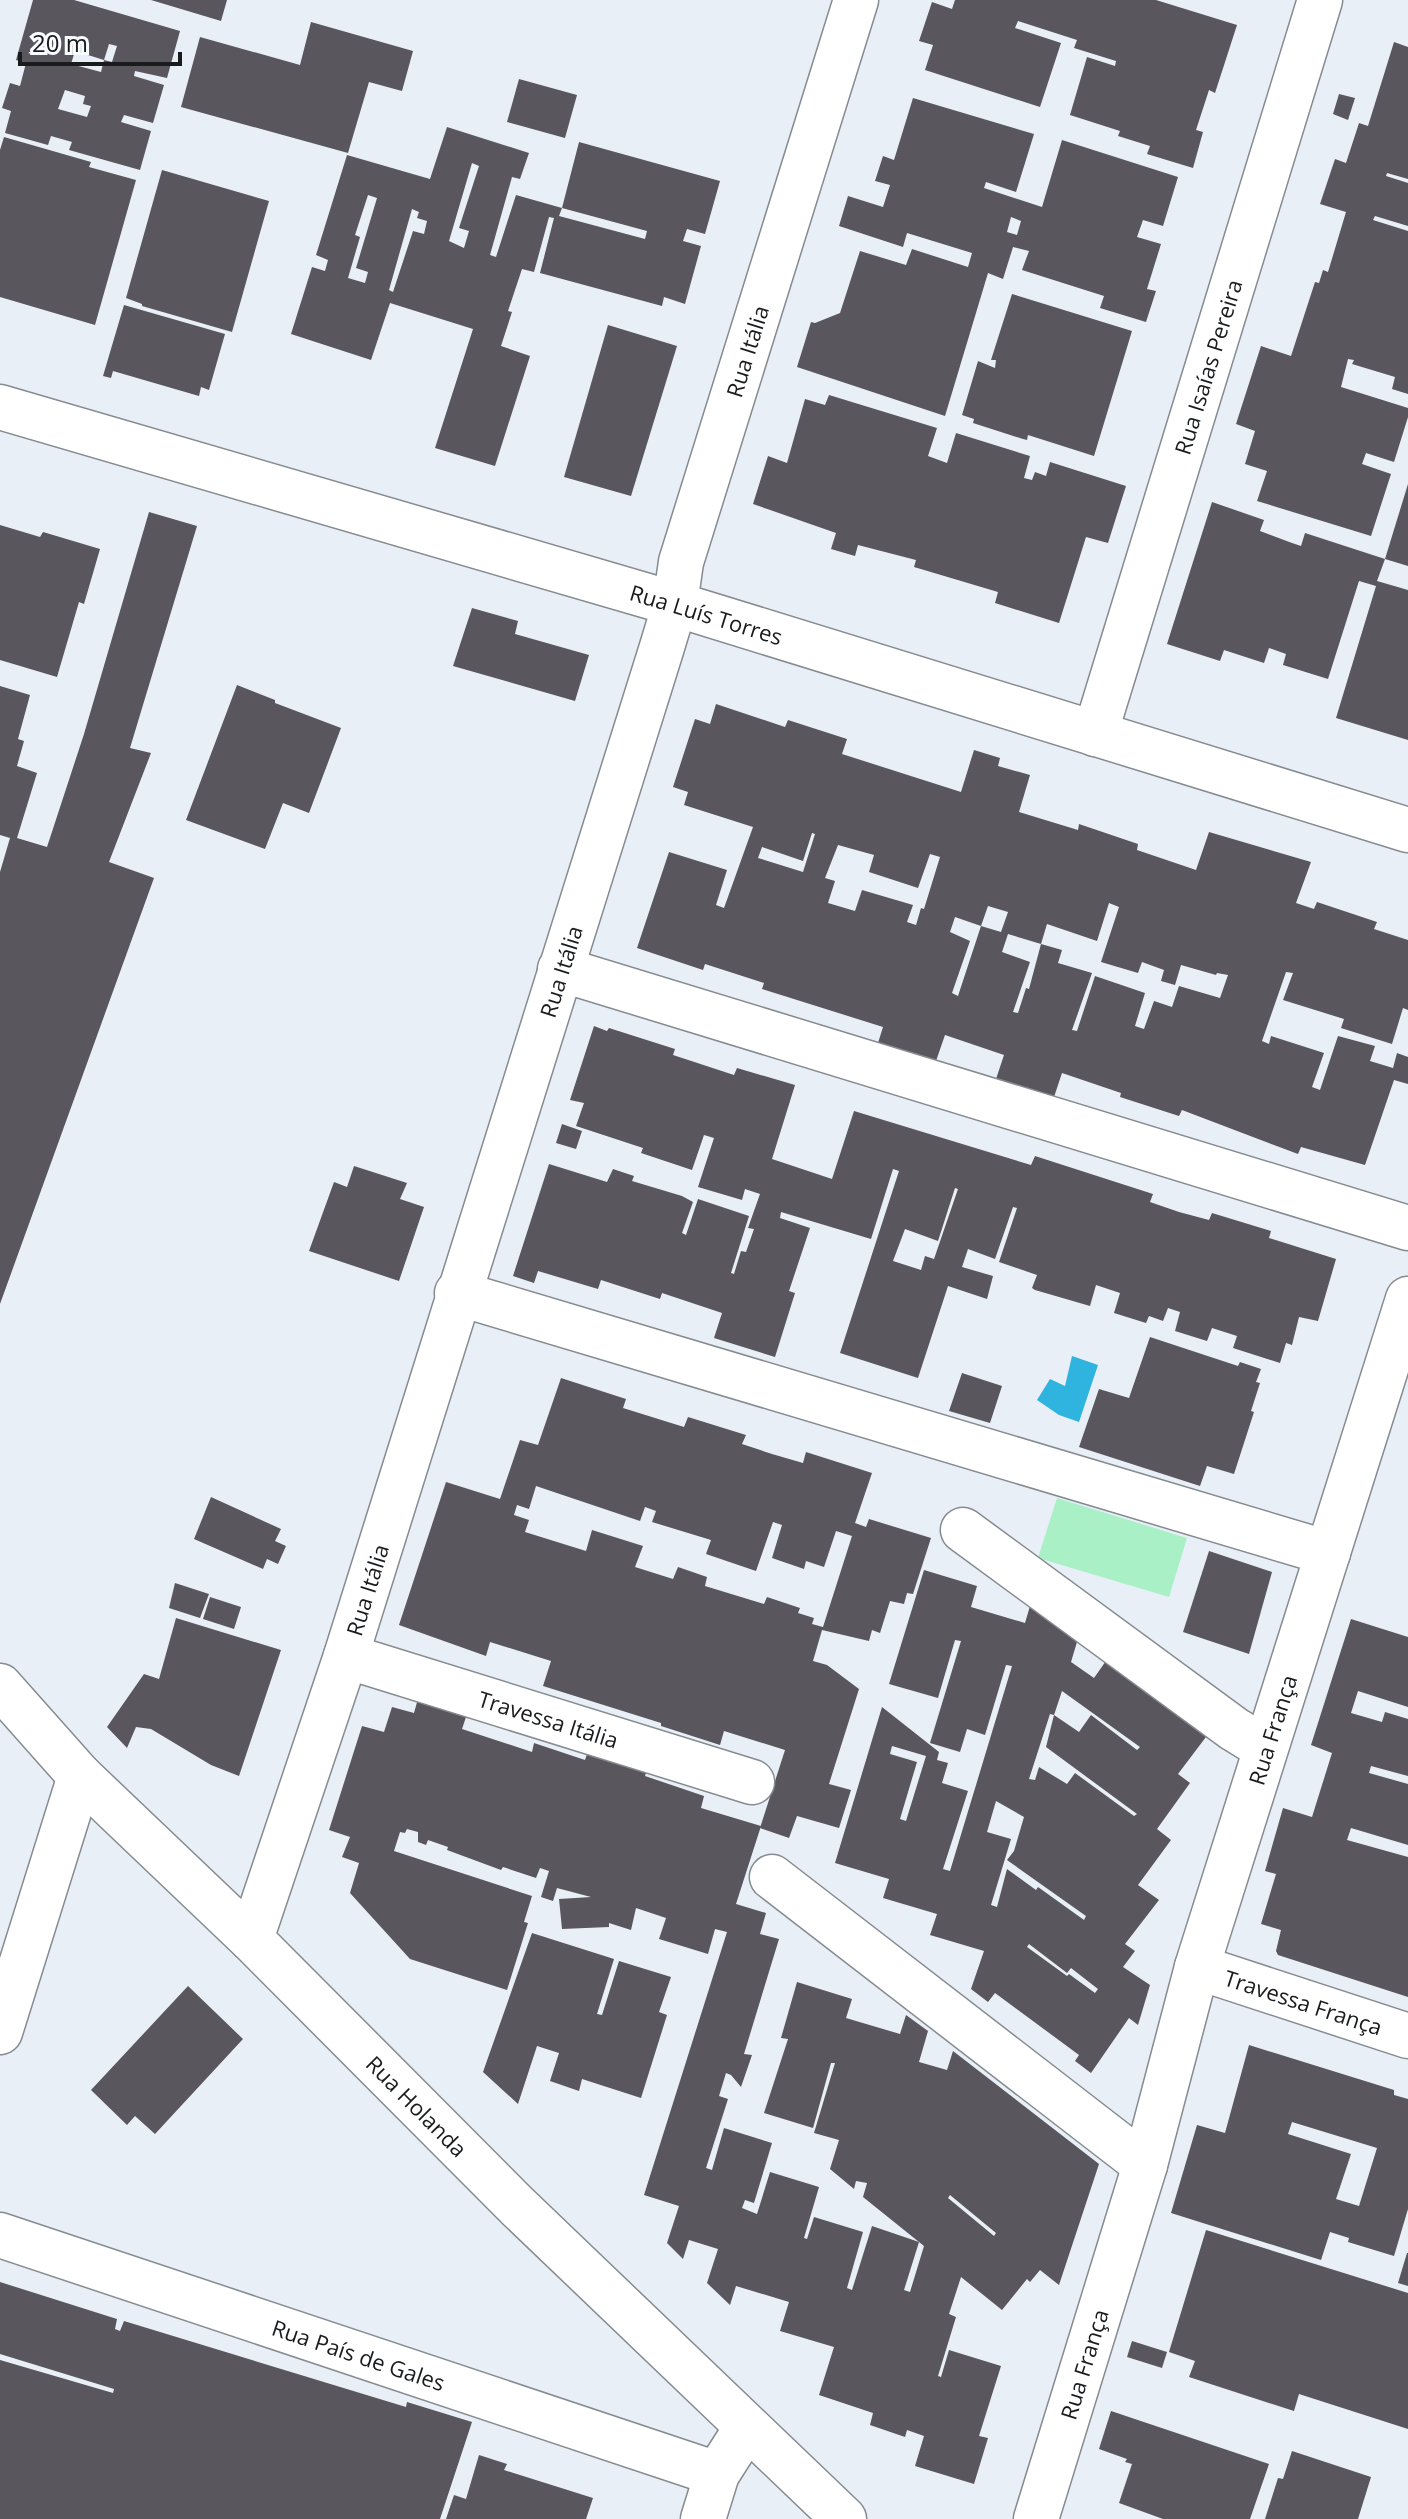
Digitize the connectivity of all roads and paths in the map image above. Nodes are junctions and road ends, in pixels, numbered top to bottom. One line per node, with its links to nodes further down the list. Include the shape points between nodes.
1 (856, 0): 4 (street, Rua Itália, via 681,562)
2 (1320, 0): 5 (street, Rua Isaías Pereira)
3 (0, 407): 4 (street, Rua Luís Torres)
4 (675, 604): 5 (street, Rua Luís Torres); 7 (street, Rua Itália)
5 (1095, 734): 6 (street, Rua Luís Torres)
6 (1408, 830)
7 (560, 969): 8 (street); 9 (street, Rua Itália)
8 (1408, 1228)
9 (457, 1293): 12 (street); 13 (street, Rua Itália)
10 (1408, 1299): 12 (street, Rua França)
11 (963, 1530): 15 (street)
12 (1328, 1553): 15 (street, Rua França)
13 (346, 1656): 17 (street, Travessa Itália); 19 (street, Rua Itália)
14 (0, 1686): 16 (street, Rua Holanda)
15 (1265, 1748): 20 (street, Rua França)
16 (80, 1776): 19 (street, Rua Holanda); 21 (street)
17 (752, 1782)
18 (772, 1877): 23 (street)
19 (251, 1939): 25 (street, Rua Holanda)
20 (1197, 1967): 22 (street, Travessa França); 23 (street, Rua França)
21 (0, 2032)
22 (1408, 2036)
23 (1145, 2165): 29 (street, Rua França)
24 (0, 2235): 26 (street, Rua País de Gales)
25 (747, 2427): 26 (street); 28 (street, Rua Holanda)
26 (717, 2474): 27 (street)
27 (703, 2519)
28 (844, 2519)
29 (1036, 2519)

